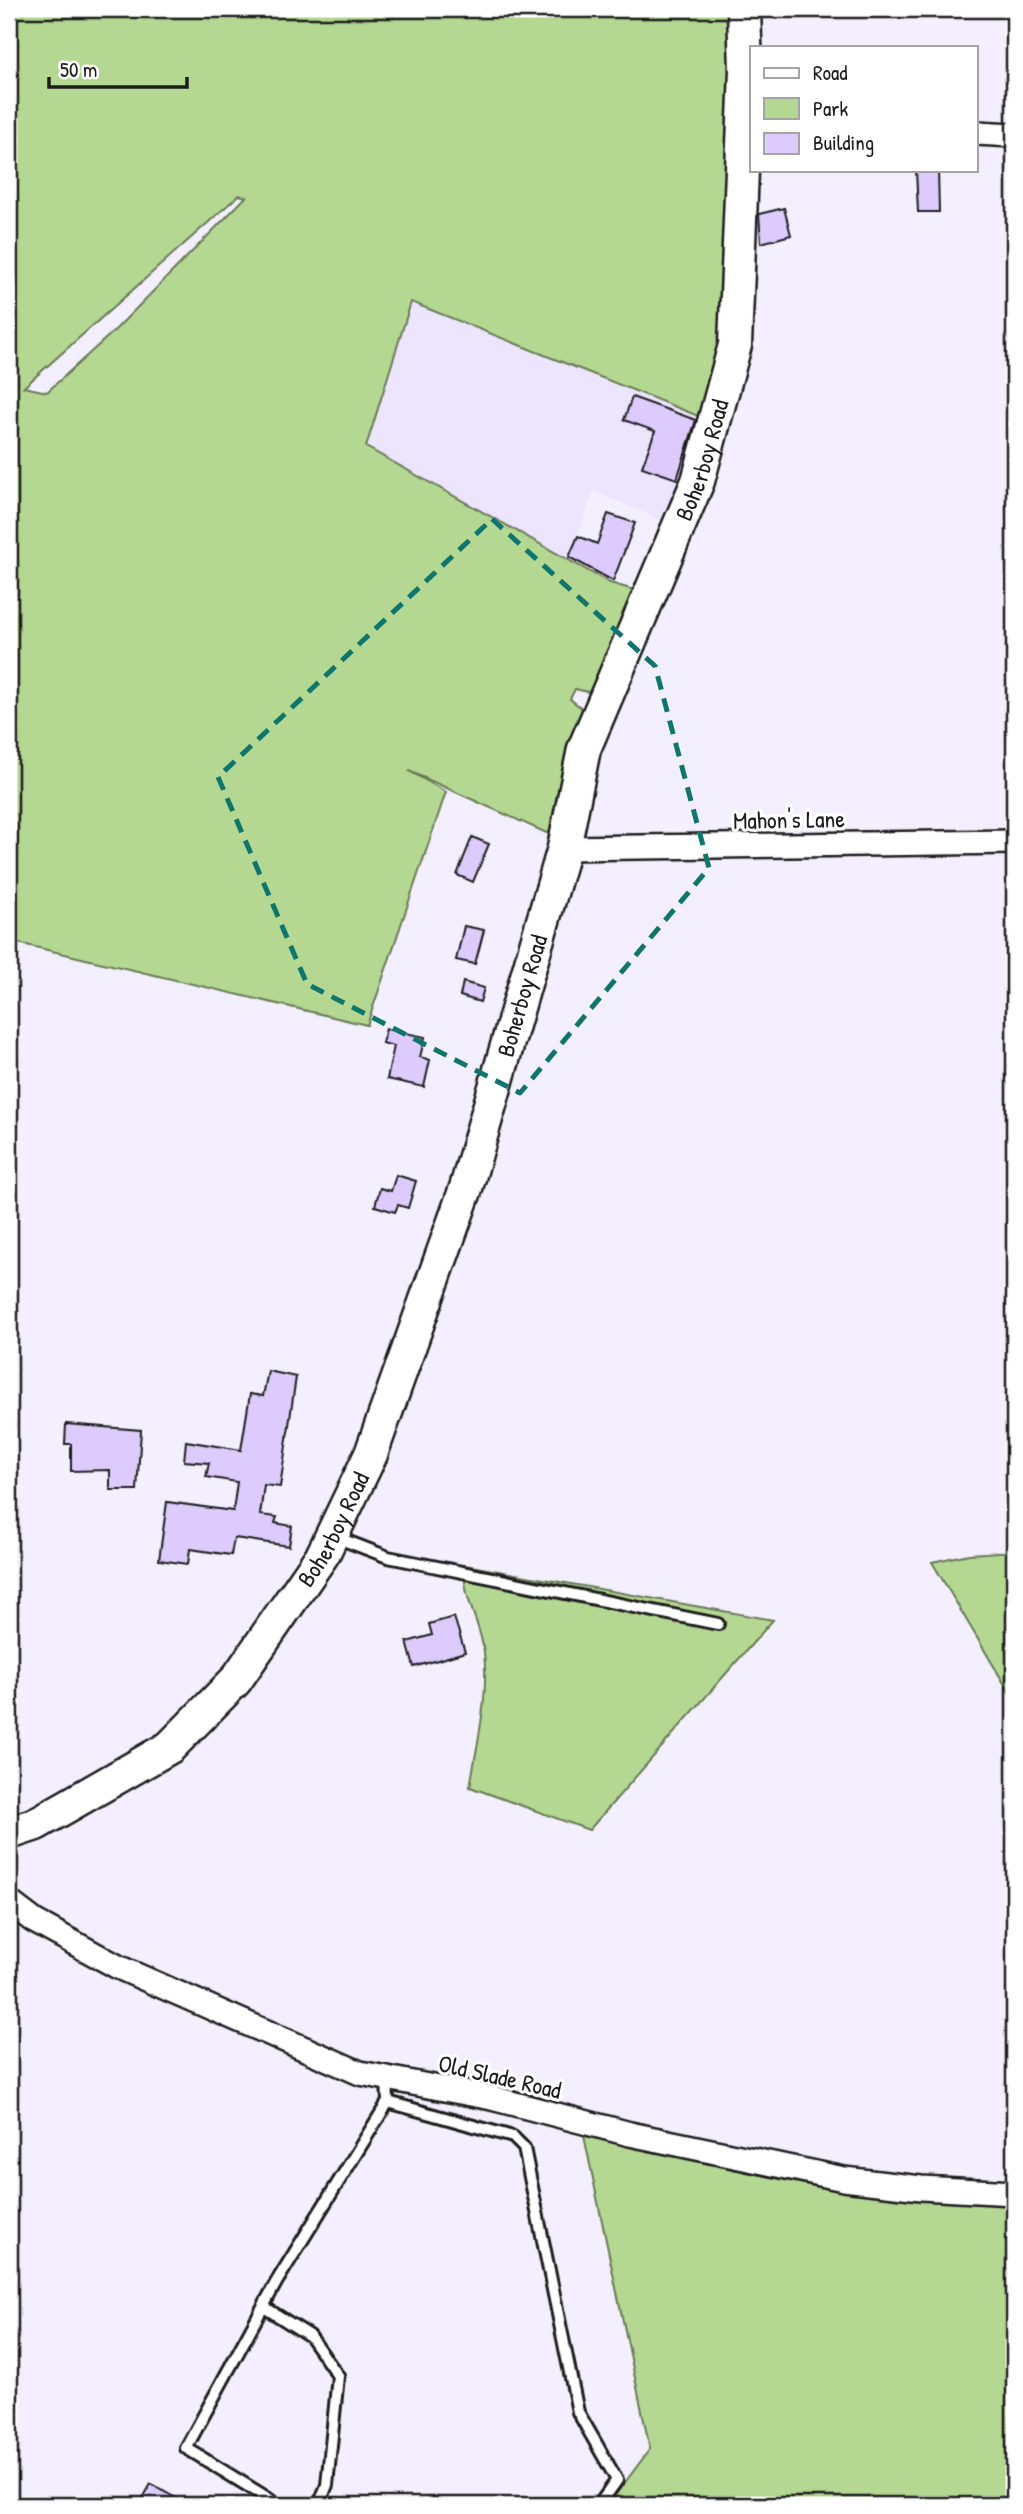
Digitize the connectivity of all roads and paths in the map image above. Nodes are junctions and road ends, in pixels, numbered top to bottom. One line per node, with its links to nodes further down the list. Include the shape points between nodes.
1 (744, 9): 2 (street, Boherboy Road)
2 (748, 133): 6 (street, Boherboy Road, via 734,345 698,481 584,749)
3 (978, 133): 4 (street)
4 (1014, 135)
5 (1014, 842): 6 (street, Mahon's Lane)
6 (564, 848): 7 (street, Boherboy Road, via 466,1188 371,1454)
7 (333, 1536): 8 (lane, via 388,1557); 9 (street, Boherboy Road, via 236,1680 170,1747 36,1824)
8 (718, 1624)
9 (9, 1833)
10 (9, 1902): 11 (street, Old Slade Road, via 118,1968 360,2073)
11 (387, 2078): 12 (lane); 13 (street, Old Slade Road, via 844,2179)
12 (388, 2102): 14 (lane); 17 (lane, via 513,2137 524,2148 578,2412 617,2480)
13 (1014, 2193)
14 (264, 2306): 15 (lane, via 186,2448); 16 (lane, via 310,2336 338,2376 327,2485)
15 (279, 2505)
16 (319, 2505)
17 (599, 2505)

